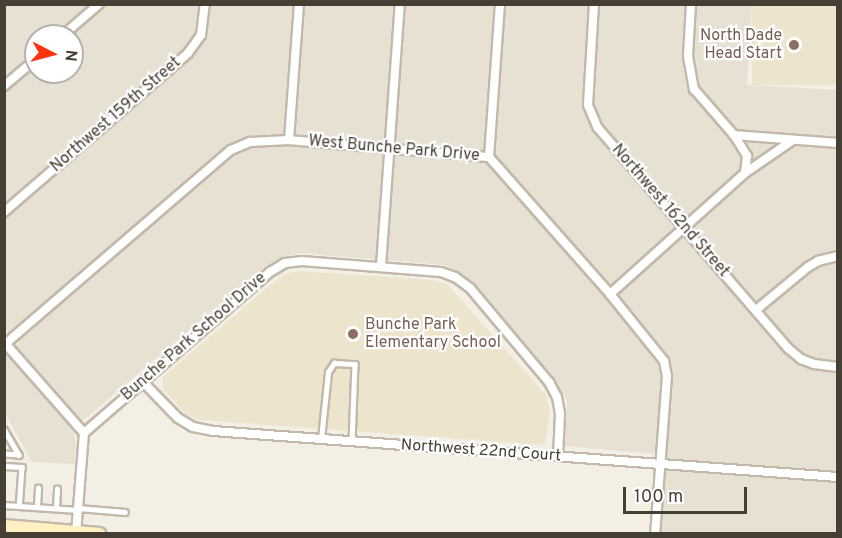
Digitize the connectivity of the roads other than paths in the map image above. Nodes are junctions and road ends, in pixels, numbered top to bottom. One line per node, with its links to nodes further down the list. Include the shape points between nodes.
1 (99, 4): 8 (street)
2 (205, 4): 23 (street, Northwest 159th Street, via 201,35 188,53)
3 (300, 4): 14 (street)
4 (400, 4): 17 (street)
5 (500, 4): 20 (street)
6 (594, 4): 24 (street, Northwest 162nd Street, via 588,87 592,117)
7 (692, 4): 11 (street, via 688,56 693,89)
8 (76, 24)
9 (24, 69): 10 (street)
10 (4, 86)
11 (734, 135): 12 (street); 19 (street)
12 (749, 136): 13 (street); 19 (street, via 744,142)
13 (774, 137): 15 (street); 18 (street)
14 (289, 140): 17 (street, West Bunche Park Drive); 29 (street, West Bunche Park Drive, via 250,142 231,150)
15 (793, 140): 16 (street); 18 (street)
16 (837, 143)
17 (389, 147): 20 (street, West Bunche Park Drive); 26 (street)
18 (776, 149): 21 (street)
19 (745, 152): 21 (street); 22 (street)
20 (489, 157): 27 (street, West Bunche Park Drive)
21 (762, 160): 22 (street)
22 (745, 174): 24 (street)
23 (4, 212)
24 (684, 226): 27 (street); 28 (street, Northwest 162nd Street)
25 (837, 256): 28 (street, via 808,267)
26 (381, 266): 31 (street, Bunche Park School Drive, via 285,263); 37 (street, Bunche Park School Drive, via 441,272 470,288 553,390 560,414)
27 (610, 294): 38 (street, West Bunche Park Drive, via 664,361 667,376)
28 (756, 310): 30 (street, Northwest 162nd Street, via 801,359)
29 (5, 344): 33 (street)
30 (837, 367)
31 (143, 382): 33 (street, Bunche Park School Drive); 34 (street, Northwest 22nd Court, via 178,418 193,427)
32 (4, 429): 36 (lane, via 19,454)
33 (84, 433): 47 (street)
34 (321, 439): 35 (street, Northwest 22nd Court); 35 (lane, via 328,372 334,363 355,364)
35 (352, 441): 37 (street, Northwest 22nd Court)
36 (4, 454)
37 (558, 456): 38 (street, Northwest 22nd Court)
38 (660, 464): 40 (street, Northwest 22nd Court); 52 (street, West Bunche Park Drive)
39 (4, 466): 44 (lane, via 22,467)
40 (837, 477)
41 (38, 488): 45 (lane)
42 (57, 489): 46 (lane)
43 (4, 505): 44 (lane)
44 (19, 506): 45 (lane)
45 (37, 507): 46 (lane)
46 (56, 508): 47 (lane)
47 (78, 509): 48 (lane); 50 (street)
48 (125, 512)
49 (4, 526): 50 (main road)
50 (76, 533): 51 (main road)
51 (100, 534)
52 (655, 534)

